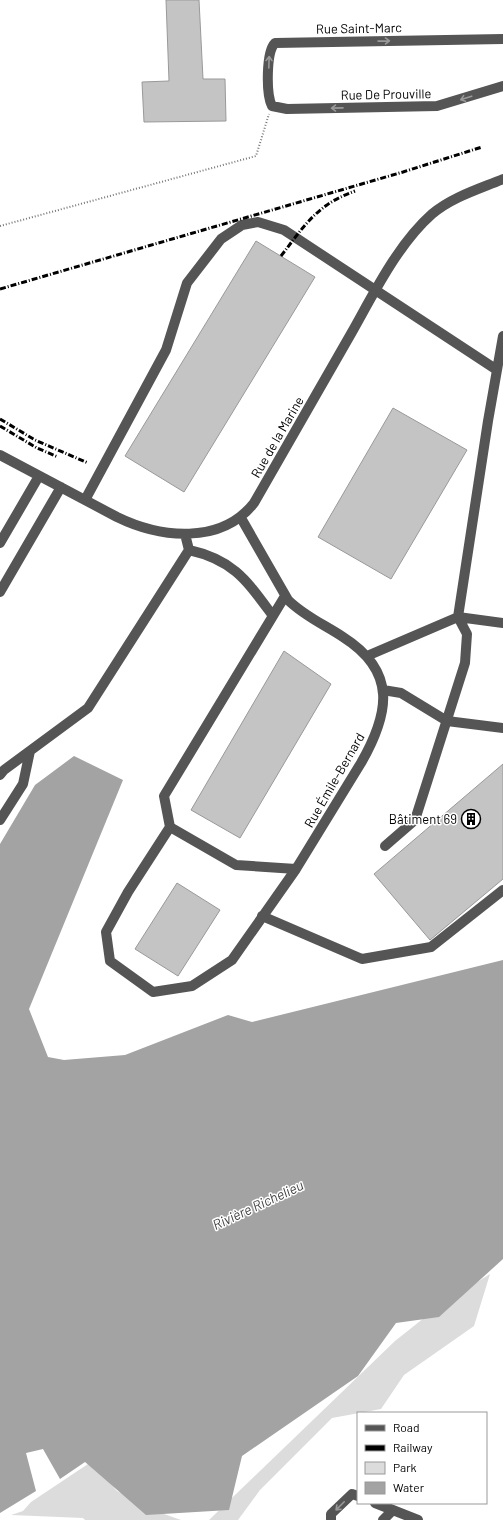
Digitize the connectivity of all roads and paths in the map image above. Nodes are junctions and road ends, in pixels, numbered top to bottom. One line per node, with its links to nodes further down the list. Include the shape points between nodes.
1 (503, 39): 3 (street, Rue Saint-Marc, one-way to 1, via 268,88 269,51 275,43)
2 (503, 86): 3 (street, Rue De Prouville, one-way to 3, via 449,104 426,107 287,109)
3 (271, 103): 5 (path, via 256,156)
4 (503, 179): 6 (street, Rue de la Marine, via 470,192 433,213 404,247)
5 (0, 226)
6 (376, 291): 8 (street); 12 (street, via 284,230 258,222 242,225 221,239 187,283 166,350); 13 (street, Rue de la Marine, via 254,503)
7 (503, 336): 8 (street)
8 (497, 370): 20 (street)
9 (0, 455): 10 (street, Rue de la Marine)
10 (39, 476): 11 (street, Rue de la Marine); 15 (street)
11 (61, 487): 12 (street, Rue de la Marine); 17 (street)
12 (85, 500): 14 (street, Rue de la Marine, via 132,524 154,531)
13 (241, 518): 14 (street, Rue de la Marine, via 212,530); 18 (street, Rue Émile-Bernard)
14 (185, 534): 16 (street)
15 (0, 543)
16 (189, 550): 19 (street, via 208,554 227,563 250,586); 26 (street, via 88,708)
17 (0, 592)
18 (285, 596): 19 (street); 22 (street, Rue Émile-Bernard, via 295,607 345,638)
19 (272, 616): 29 (street, via 164,796)
20 (458, 617): 21 (street); 22 (street); 24 (street, via 467,634 465,663)
21 (503, 623)
22 (367, 656): 23 (street, Rue Émile-Bernard, via 375,666)
23 (383, 690): 24 (street, via 401,693); 31 (street, Rue Émile-Bernard, via 384,704 381,717 369,748)
24 (447, 721): 25 (street); 30 (street, via 415,820)
25 (503, 728)
26 (30, 751): 27 (street); 28 (street, via 23,784)
27 (0, 775)
28 (0, 820)
29 (170, 827): 31 (street, via 236,865); 33 (street, Rue Émile-Bernard, via 128,892 106,932 110,961 153,992 192,986 232,960)
30 (385, 846)
31 (296, 869): 33 (street, Rue Émile-Bernard)
32 (503, 890): 33 (street, via 431,947 362,959)
33 (262, 916)
34 (355, 1495): 37 (street, one-way to 37, via 332,1514)
35 (378, 1504): 36 (street)
36 (394, 1510): 38 (street); 39 (street)
37 (331, 1520)
38 (383, 1520)
39 (418, 1520)

